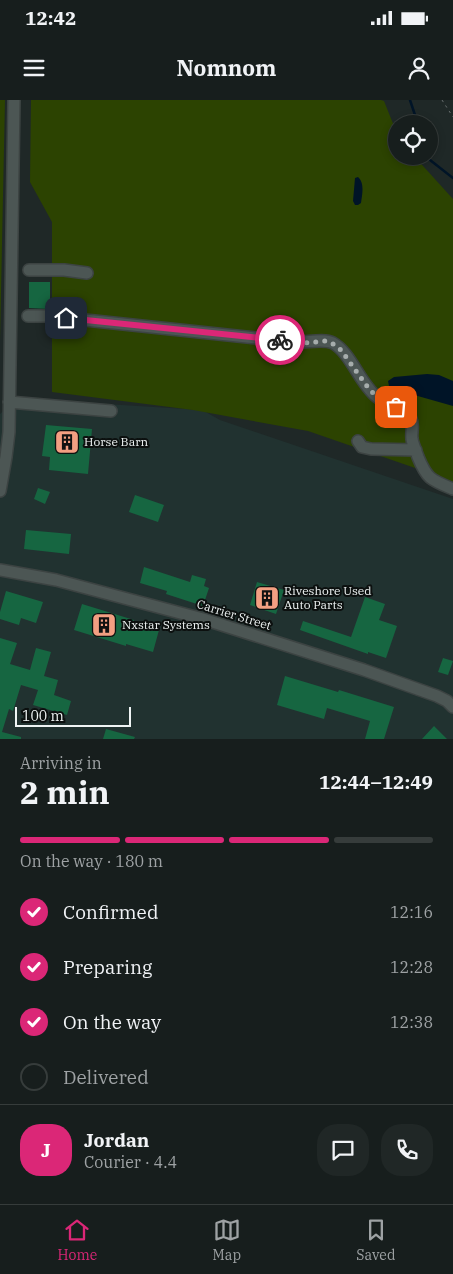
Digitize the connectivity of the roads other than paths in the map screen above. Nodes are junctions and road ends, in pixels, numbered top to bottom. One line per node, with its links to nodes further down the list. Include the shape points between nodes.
1 (14, 100): 5 (street)
2 (29, 270): 3 (street)
3 (87, 273)
4 (28, 316): 8 (street, via 304,343 326,341 341,350 376,396 409,416)
5 (10, 402): 6 (street); 10 (street)
6 (111, 411)
7 (358, 441): 8 (street, via 362,447 370,449)
8 (416, 450): 9 (street, via 426,474)
9 (453, 489)
10 (0, 491)
11 (0, 570): 12 (street, Carrier Street, via 56,580 203,619 407,685 437,696)
12 (453, 707)

